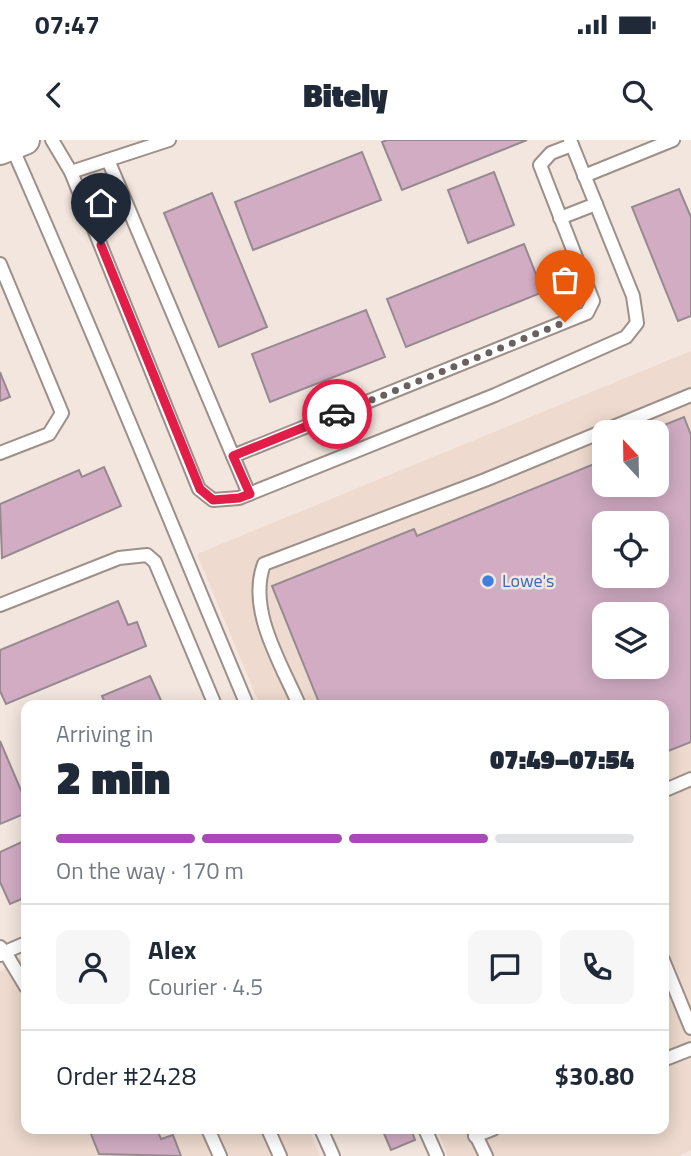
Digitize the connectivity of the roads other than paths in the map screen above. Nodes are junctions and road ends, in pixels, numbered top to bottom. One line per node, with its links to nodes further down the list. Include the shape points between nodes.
1 (52, 140): 7 (lane)
2 (169, 140): 6 (lane)
3 (673, 140): 8 (lane)
4 (571, 143): 8 (lane); 10 (lane, via 540,165)
5 (12, 145): 18 (lane)
6 (108, 160): 7 (lane); 14 (lane)
7 (71, 172): 15 (lane, via 200,489 213,500)
8 (584, 176): 9 (lane)
9 (596, 204): 10 (lane); 15 (lane, via 633,296 638,323 626,337)
10 (560, 218): 14 (lane, via 593,301 587,313)
11 (0, 264): 13 (lane, via 62,413 49,434)
12 (691, 395): 19 (lane, via 264,564 257,582 264,625)
13 (0, 453)
14 (233, 456): 15 (lane)
15 (250, 494)
16 (0, 606): 17 (lane, via 119,558 147,555 155,562)
17 (213, 700)
18 (245, 700)
19 (297, 700)
20 (691, 779): 21 (lane)
21 (669, 788)
22 (21, 945): 23 (lane)
23 (2, 951): 25 (lane)
24 (669, 975): 26 (lane)
25 (21, 980)
26 (691, 1028)
27 (691, 1049): 28 (lane)
28 (669, 1058)
29 (210, 1134): 34 (lane)
30 (270, 1134): 35 (lane)
31 (323, 1134): 36 (lane)
32 (427, 1134): 37 (lane)
33 (475, 1134): 38 (lane)
34 (220, 1156)
35 (280, 1156)
36 (333, 1156)
37 (437, 1156)
38 (486, 1156)

